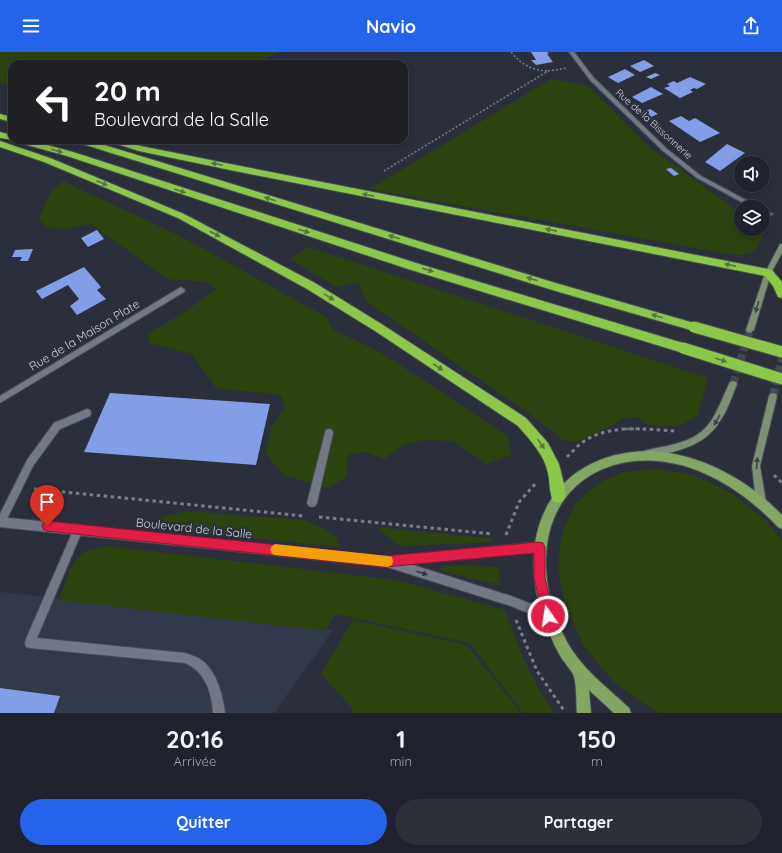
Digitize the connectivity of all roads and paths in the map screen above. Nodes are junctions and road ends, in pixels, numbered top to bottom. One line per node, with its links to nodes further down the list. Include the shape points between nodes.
1 (511, 52): 4 (path, via 524,67)
2 (572, 52): 3 (street, Rue de la Bissonnerie)
3 (581, 65): 4 (path); 10 (street, Rue de la Bissonnerie, via 597,84 676,158 699,177)
4 (548, 72): 9 (path)
5 (0, 144): 30 (highway, one-way to 30, via 47,160 181,216 311,286 379,328 522,422 552,459 557,476)
6 (34, 144): 17 (highway, one-way to 17, bridge, via 412,266)
7 (92, 144): 16 (highway, one-way to 7, bridge, via 559,288)
8 (126, 144): 12 (highway, one-way to 8, via 230,167)
9 (384, 171)
10 (743, 200)
11 (782, 246): 12 (main road)
12 (768, 273): 14 (highway, via 778,284); 15 (main road, one-way to 15)
13 (181, 290): 20 (street, Rue de la Maison Plate)
14 (782, 294)
15 (750, 330)
16 (782, 352)
17 (782, 379)
18 (732, 384): 24 (main road, one-way to 24, via 722,409 707,432 682,446)
19 (773, 396): 31 (main road, one-way to 19, via 756,466)
20 (0, 400)
21 (87, 413): 29 (street, via 57,426 30,463)
22 (676, 432): 25 (path, via 637,428 606,432 584,442)
23 (329, 433): 32 (street)
24 (642, 455): 30 (main road, via 609,460 581,474); 31 (main road, via 679,459 718,473)
25 (566, 458)
26 (774, 476): 28 (path)
27 (538, 481): 34 (path, via 519,502 506,535)
28 (782, 483)
29 (17, 488): 33 (path); 35 (street)
30 (558, 496): 38 (main road, via 546,519)
31 (761, 502): 36 (main road)
32 (312, 503)
33 (309, 516)
34 (317, 517)
35 (0, 522): 37 (street, Boulevard de la Salle)
36 (782, 523)
37 (78, 529): 39 (street, Boulevard de la Salle); 43 (street, via 30,643 185,658 198,664 208,676)
38 (539, 547): 39 (street, Boulevard de la Salle); 40 (main road, via 540,578)
39 (385, 562): 40 (street, Boulevard de la Salle, one-way to 40, via 511,601)
40 (548, 616): 42 (main road)
41 (515, 618): 44 (path, via 537,671)
42 (580, 671): 45 (main road); 46 (main road)
43 (219, 713)
44 (565, 713)
45 (584, 713)
46 (624, 713)

